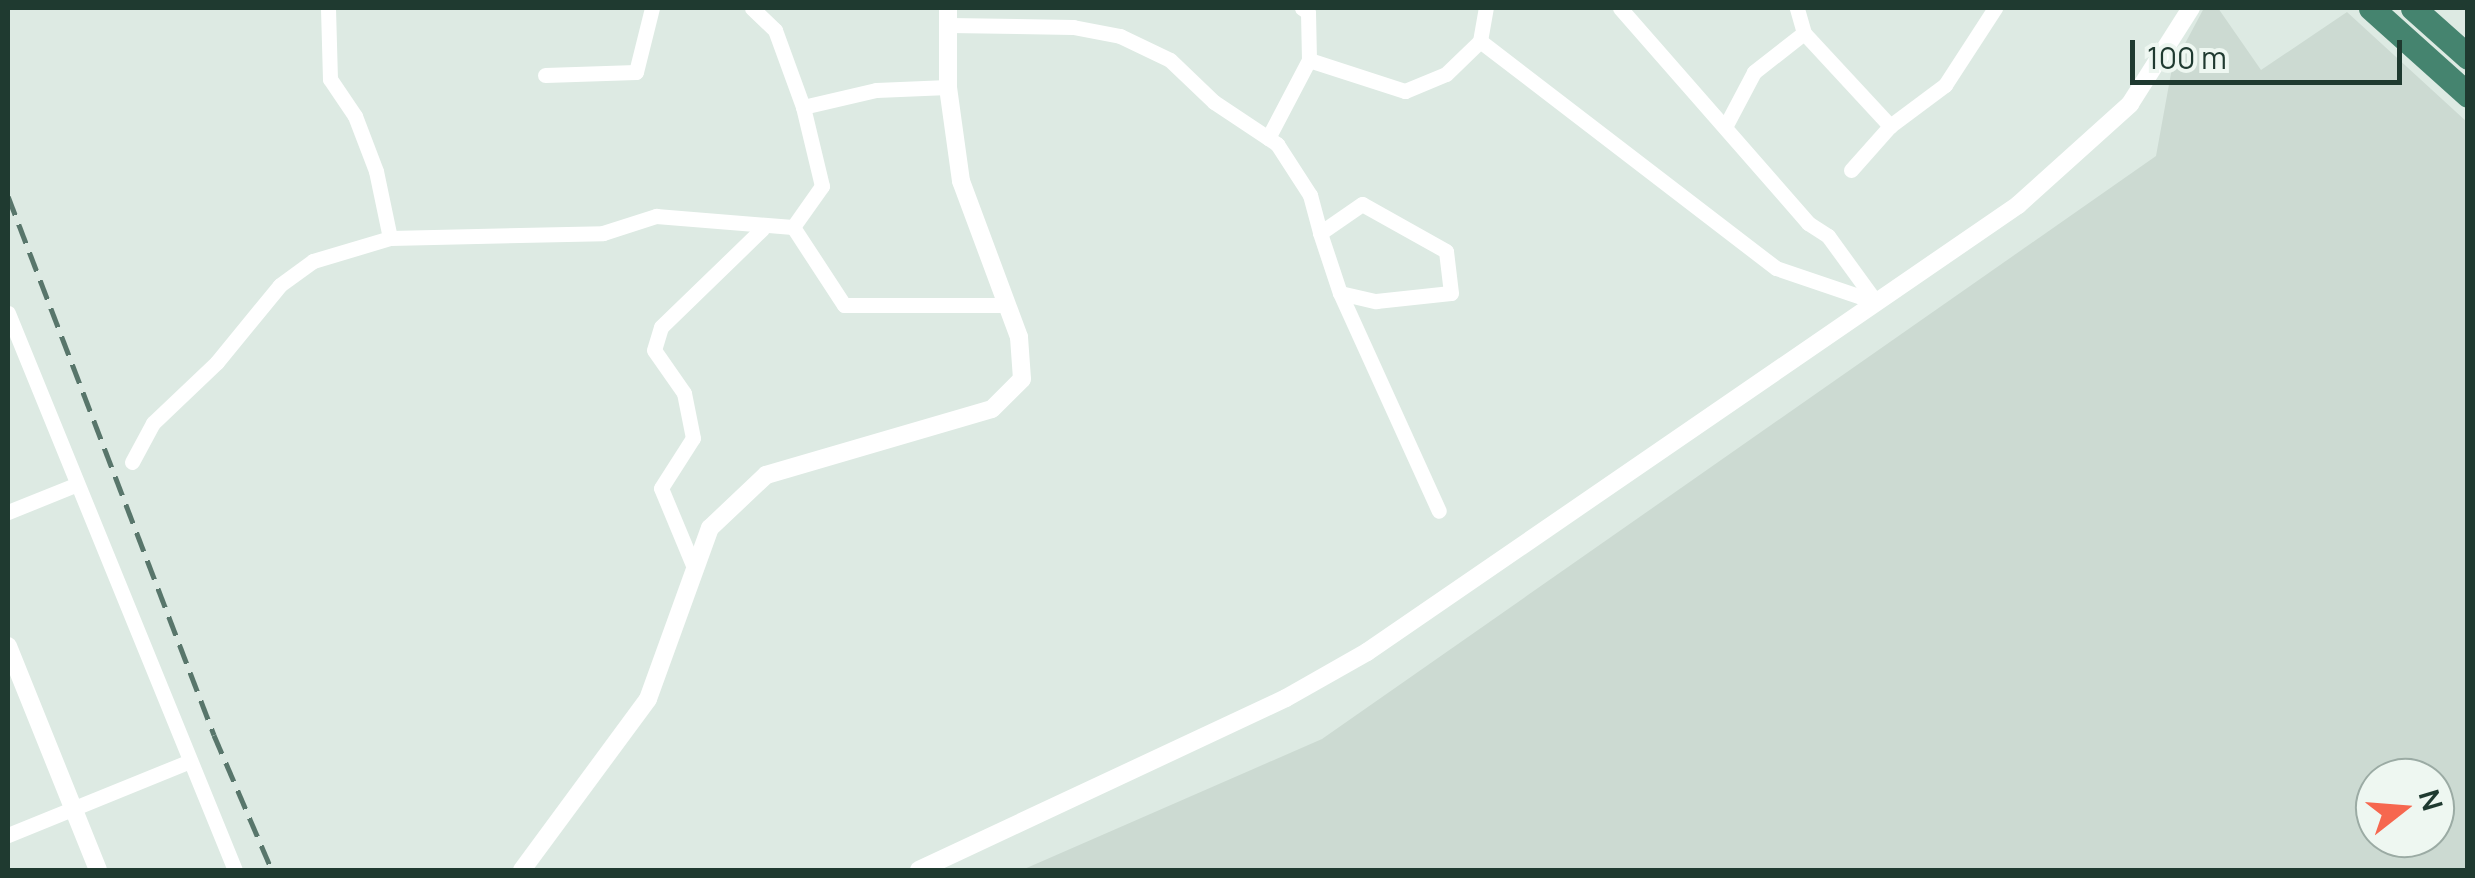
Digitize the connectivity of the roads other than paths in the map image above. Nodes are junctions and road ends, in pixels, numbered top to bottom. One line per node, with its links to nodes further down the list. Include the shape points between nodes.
1 (328, 8): 28 (street, via 330,80 369,153)
2 (652, 8): 17 (street, via 636,72)
3 (752, 8): 20 (street, via 775,30)
4 (1302, 8): 16 (street, via 1308,12)
5 (1486, 8): 14 (street)
6 (1620, 8): 21 (street)
7 (1797, 8): 13 (street)
8 (1995, 8): 22 (street, via 1945,85)
9 (2191, 8): 30 (street, via 2103,134 2018,205)
10 (2371, 8): 19 (highway)
11 (2413, 8): 15 (highway)
12 (949, 16): 18 (street); 23 (street, via 1120,36 1170,60 1214,102)
13 (1804, 33): 21 (street, via 1754,72); 22 (street)
14 (1480, 40): 16 (street, via 1446,74 1405,91); 30 (street, via 1776,268)
15 (2468, 57)
16 (1309, 60): 23 (street)
17 (545, 76)
18 (948, 87): 20 (street, via 876,90); 31 (street, via 961,182)
19 (2468, 95)
20 (804, 107): 25 (street, via 822,186)
21 (1725, 126): 30 (street, via 1808,223 1828,236)
22 (1890, 126): 24 (street)
23 (1268, 138): 27 (street, via 1310,195)
24 (1851, 170)
25 (794, 227): 26 (street); 31 (street, via 844,304)
26 (762, 228): 28 (street, via 656,216 603,233); 37 (street, via 661,326 654,350 684,393 693,438 661,488)
27 (1320, 233): 29 (street); 29 (street, via 1362,204 1446,252 1451,292 1376,301)
28 (390, 238): 33 (street, via 313,262 280,285 217,362 152,423)
29 (1340, 293): 35 (street)
30 (1876, 302): 45 (street, via 1322,680)
31 (1005, 305): 37 (street, via 1019,337 1022,379 992,409 766,476 710,528)
32 (8, 313): 34 (street)
33 (132, 462)
34 (75, 484): 36 (street); 39 (street)
35 (1438, 511)
36 (8, 512)
37 (694, 565): 44 (street, via 648,699)
38 (8, 646): 40 (street)
39 (186, 763): 40 (street); 43 (street)
40 (72, 810): 41 (street); 42 (street)
41 (8, 835)
42 (98, 870)
43 (234, 870)
44 (522, 870)
45 (919, 870)

